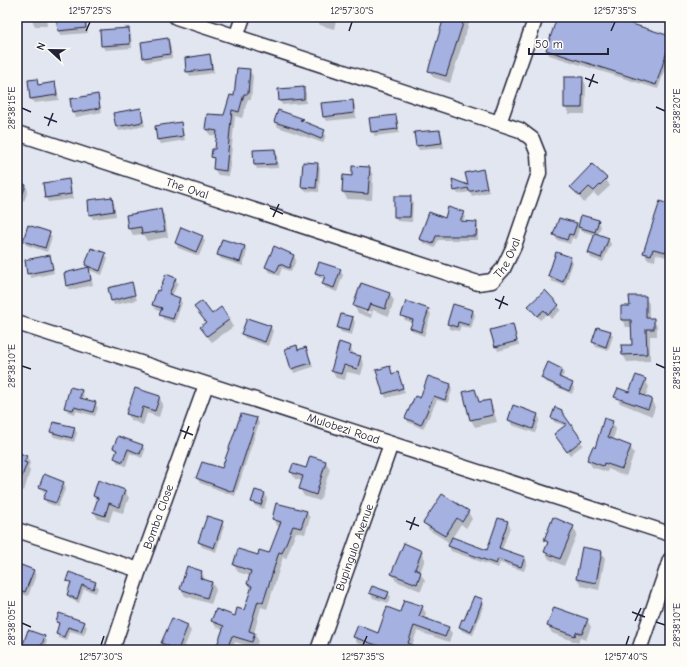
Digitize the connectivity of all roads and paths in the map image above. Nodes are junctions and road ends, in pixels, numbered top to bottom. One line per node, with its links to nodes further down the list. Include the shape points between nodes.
1 (176, 17): 4 (street, The Oval)
2 (243, 17): 4 (street)
3 (536, 17): 5 (street)
4 (236, 37): 5 (street, The Oval)
5 (499, 123): 6 (street, The Oval, via 520,130 532,139 538,154 539,173 514,246 503,269 492,281 478,283)
6 (17, 132)
7 (17, 323): 8 (street, Mulobezi Road)
8 (206, 385): 9 (street, Mulobezi Road); 13 (street, Bomba Close)
9 (391, 444): 11 (street, Mulobezi Road); 15 (street, Bupingulo Avenue)
10 (17, 530): 13 (street)
11 (670, 534)
12 (670, 560): 16 (street)
13 (139, 570): 14 (street, Bomba Close)
14 (112, 650)
15 (318, 650)
16 (639, 650)

